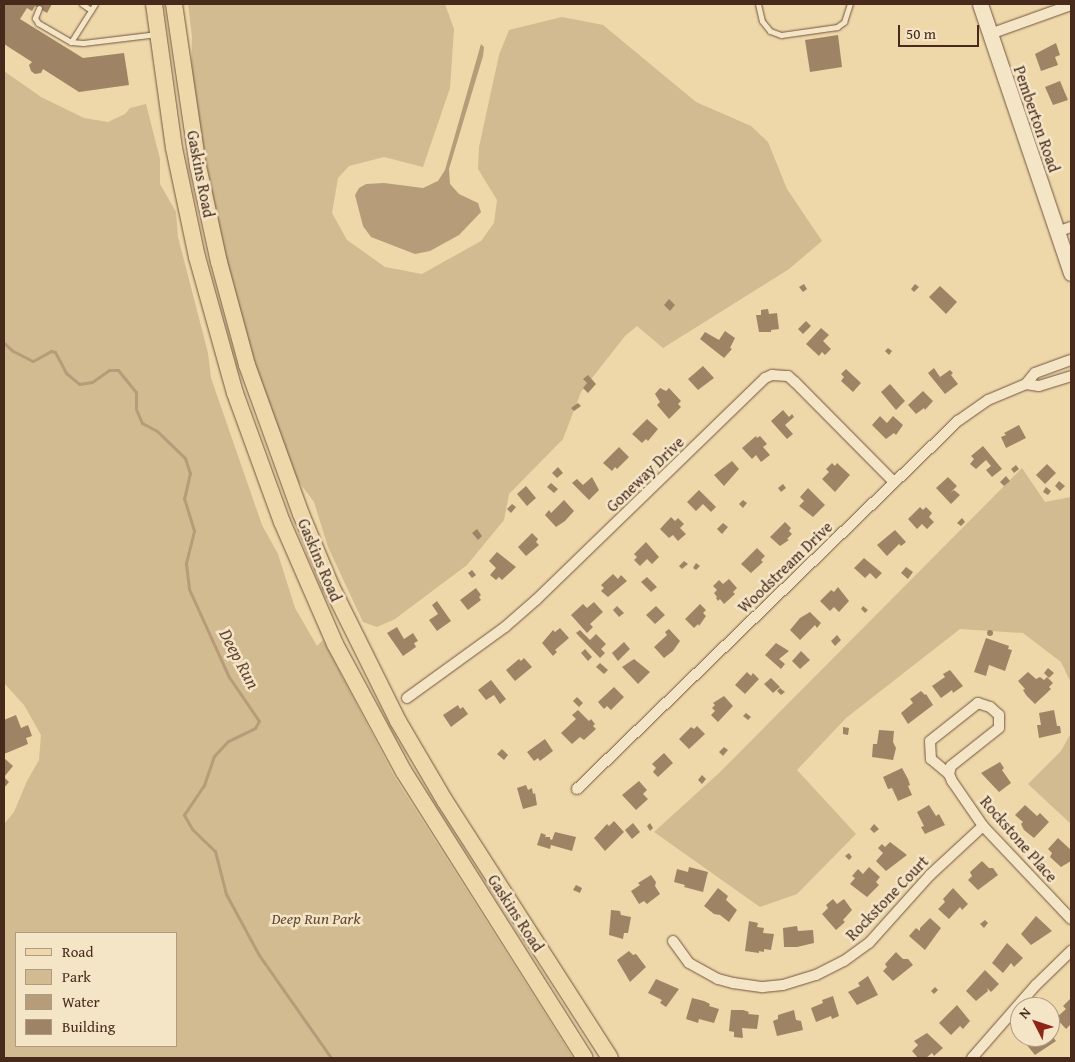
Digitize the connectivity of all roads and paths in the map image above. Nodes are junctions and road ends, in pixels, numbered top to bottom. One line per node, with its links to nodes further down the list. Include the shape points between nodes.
1 (82, 4): 10 (lane)
2 (95, 4): 10 (lane)
3 (154, 4): 11 (main road, Gaskins Road)
4 (174, 4): 28 (main road, Gaskins Road, via 198,166 219,262 247,365 300,514 331,586 398,722)
5 (758, 4): 6 (lane, via 762,21 770,31 781,35 837,27 844,22)
6 (850, 4)
7 (980, 4): 12 (street, Pemberton Road)
8 (1071, 5): 12 (street)
9 (39, 8): 13 (lane, via 38,23)
10 (91, 10): 13 (lane)
11 (157, 34): 13 (lane); 27 (main road, Gaskins Road, via 174,148 197,257 235,393 282,522 336,644 404,772)
12 (990, 34): 14 (street, Pemberton Road)
13 (71, 42)
14 (1064, 230): 15 (street, Pemberton Road)
15 (1071, 273)
16 (1071, 360): 18 (street, Woodstream Drive, via 1035,373)
17 (1071, 376): 18 (street, Woodstream Drive, via 1039,386)
18 (1026, 384): 19 (street, Woodstream Drive, via 974,409)
19 (894, 482): 20 (street, Goneway Drive, via 788,376 765,378 536,600 505,627); 22 (street, Woodstream Drive)
20 (407, 698)
21 (949, 774): 21 (street, Rockstone Place, via 951,766 999,728 999,715 990,706 978,703 930,741 931,759); 23 (street, Rockstone Place)
22 (577, 789)
23 (983, 826): 24 (street, Rockstone Place); 25 (street, Rockstone Court, via 930,875 869,943 816,975 763,987 725,981 689,963)
24 (1071, 919)
25 (673, 941)
26 (1071, 951): 29 (street, via 1036,984)
27 (585, 1058)
28 (610, 1058)
29 (972, 1058)

